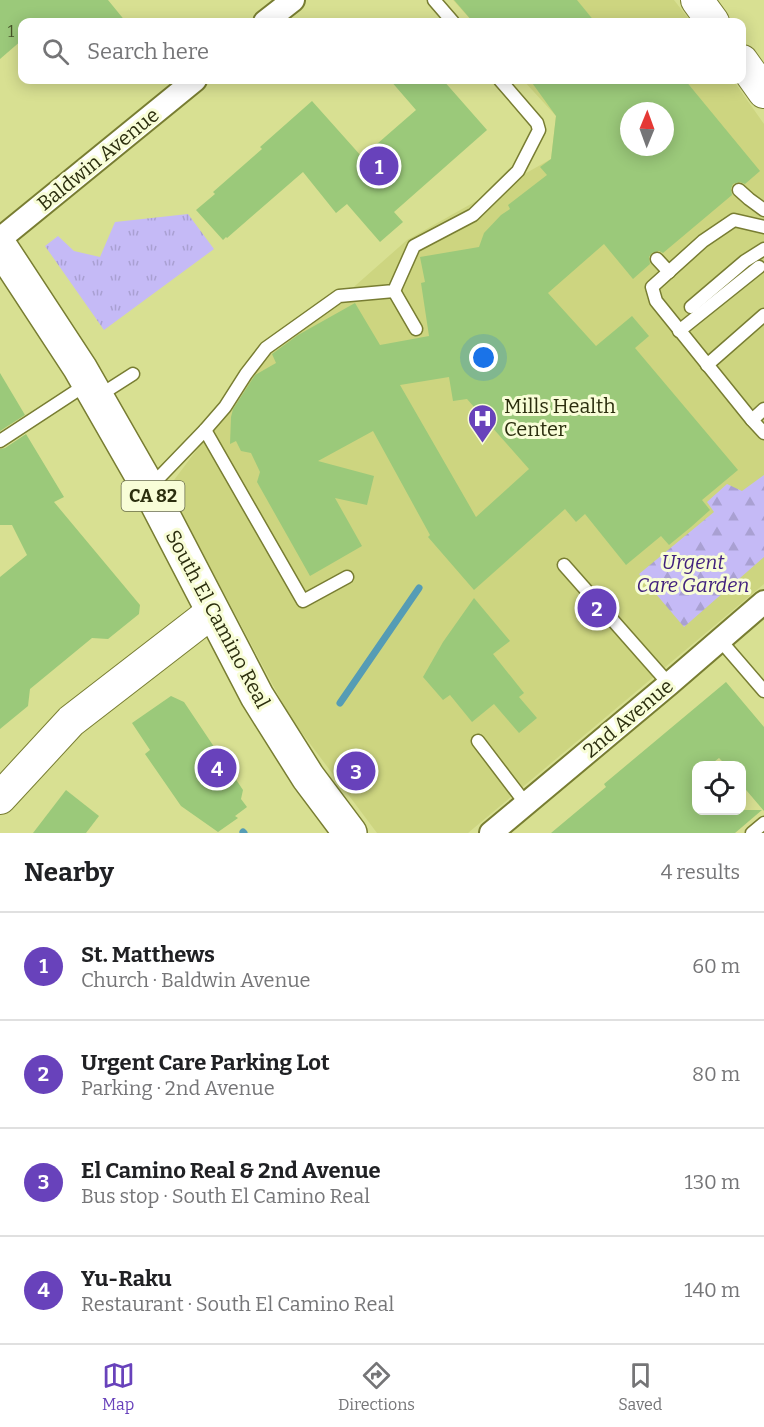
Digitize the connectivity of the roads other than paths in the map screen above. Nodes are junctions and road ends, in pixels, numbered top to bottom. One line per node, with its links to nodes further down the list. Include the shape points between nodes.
1 (293, 0): 4 (street)
2 (434, 0): 5 (lane)
3 (697, 0): 6 (main road)
4 (270, 18)
5 (450, 18)
6 (710, 18)
7 (746, 68): 10 (main road)
8 (190, 84): 14 (street, Baldwin Avenue)
9 (504, 84): 20 (lane, via 539,130 518,171 473,215 414,246)
10 (764, 92)
11 (739, 189): 12 (lane)
12 (764, 210)
13 (764, 227): 19 (lane, via 734,220)
14 (0, 239)
15 (0, 246): 27 (main road, South El Camino Real / CA 82)
16 (764, 249): 21 (lane)
17 (657, 259): 19 (lane)
18 (759, 267): 24 (lane)
19 (669, 272): 24 (lane, via 652,287 656,301)
20 (394, 291): 23 (lane); 30 (lane, via 339,296 266,348)
21 (691, 307)
22 (764, 315): 25 (lane)
23 (416, 329)
24 (679, 331): 25 (lane)
25 (707, 365): 29 (lane)
26 (133, 374): 27 (lane)
27 (92, 391): 32 (lane); 33 (main road, South El Camino Real / CA 82)
28 (764, 409): 29 (lane)
29 (752, 420): 31 (lane)
30 (205, 430): 33 (lane); 35 (lane, via 303,601)
31 (764, 433)
32 (0, 441)
33 (149, 489): 37 (main road, South El Camino Real / CA 82)
34 (564, 565): 39 (lane)
35 (346, 577)
36 (764, 602): 38 (street, 2nd Avenue)
37 (212, 612): 42 (main road, via 71,721); 45 (main road, South El Camino Real / CA 82, via 281,737)
38 (720, 640): 39 (street, 2nd Avenue); 40 (lane)
39 (669, 684): 43 (street, 2nd Avenue)
40 (764, 692)
41 (478, 741): 43 (lane)
42 (0, 798)
43 (526, 804): 46 (street, 2nd Avenue)
44 (764, 823): 47 (lane)
45 (350, 833)
46 (491, 833)
47 (752, 833)

